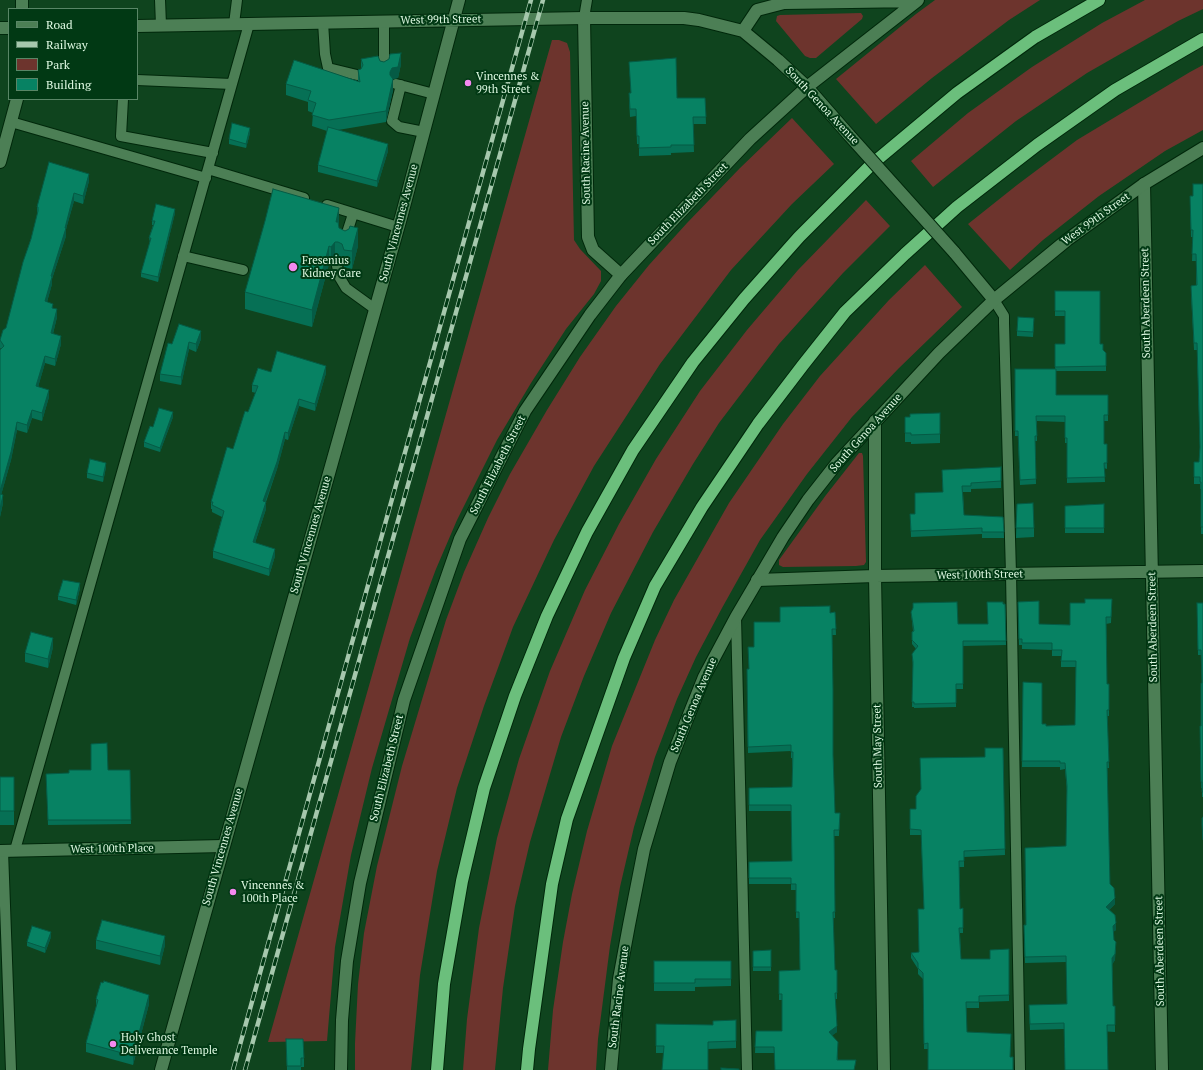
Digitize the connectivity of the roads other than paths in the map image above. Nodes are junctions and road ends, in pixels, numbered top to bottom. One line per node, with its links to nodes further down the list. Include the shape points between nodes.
1 (160, 0): 14 (lane)
2 (237, 0): 12 (lane)
3 (459, 0): 9 (street, South Vincennes Avenue)
4 (587, 0): 8 (lane)
5 (1099, 0): 55 (highway, via 1035,37 957,93 872,164 798,237 744,298 694,362 633,450 587,532 546,616 484,788 462,881 444,984)
6 (917, 1): 7 (street); 22 (street, South Elizabeth Street)
7 (758, 5): 16 (street)
8 (584, 18): 9 (street, West 99th Street); 16 (street, West 99th Street, via 684,18); 39 (street, South Racine Avenue, via 588,237 593,250)
9 (453, 20): 10 (street, West 99th Street); 23 (street, South Vincennes Avenue)
10 (384, 21): 11 (street, West 99th Street); 18 (lane)
11 (323, 22): 13 (street, West 99th Street); 19 (lane, via 328,68)
12 (234, 24): 13 (street, West 99th Street); 14 (street, West 99th Street)
13 (249, 24): 21 (lane)
14 (161, 25): 15 (street, West 99th Street)
15 (138, 26)
16 (743, 31): 22 (street, South Genoa Avenue)
17 (1203, 39): 56 (highway, via 1115,90 1037,145 957,207 904,254 845,312 807,359 758,424 702,508 655,586 645,608 624,658 566,819 552,884)
18 (384, 66)
19 (357, 75)
20 (138, 80): 21 (lane)
21 (232, 84): 29 (lane)
22 (807, 87): 39 (street, South Elizabeth Street, via 750,139); 40 (street, South Genoa Avenue, bridge)
23 (434, 94): 27 (street, South Vincennes Avenue); 27 (lane, via 398,84 392,122 399,127)
24 (17, 100): 26 (street)
25 (123, 100): 29 (lane, via 121,136)
26 (11, 122): 30 (street); 31 (lane)
27 (424, 132): 34 (street, South Vincennes Avenue)
28 (1203, 148): 32 (street, West 99th Street)
29 (213, 153): 31 (lane)
30 (0, 162)
31 (207, 173): 33 (lane); 36 (lane)
32 (1144, 184): 40 (street, West 99th Street, via 1067,240); 44 (street, South Aberdeen Street)
33 (353, 214): 34 (lane); 35 (lane)
34 (398, 227): 41 (street, South Vincennes Avenue)
35 (344, 242)
36 (184, 256): 38 (lane); 50 (lane)
37 (337, 266): 41 (lane, via 346,288)
38 (243, 270)
39 (621, 275): 54 (street, South Elizabeth Street, via 590,315 525,411 460,539 404,700 362,876 347,961)
40 (994, 300): 42 (street, South Genoa Avenue); 45 (lane, via 1004,316)
41 (375, 309): 49 (street, South Vincennes Avenue)
42 (875, 421): 46 (street, South May Street); 47 (street, South Genoa Avenue, via 808,500)
43 (1203, 571): 44 (street, West 100th Street)
44 (1152, 572): 45 (street, West 100th Street); 61 (street, South Aberdeen Street)
45 (1011, 574): 46 (street, West 100th Street); 60 (lane)
46 (875, 576): 47 (street, West 100th Street); 59 (street, South May Street)
47 (757, 580): 48 (street, South Genoa Avenue)
48 (736, 617): 51 (street, South Genoa Avenue, via 704,677 670,762 644,849); 58 (lane)
49 (223, 846): 50 (street, West 100th Place); 53 (street, South Vincennes Avenue)
50 (6, 850): 52 (lane)
51 (629, 924): 57 (street, South Racine Avenue, via 619,979)
52 (11, 1070)
53 (161, 1070)
54 (341, 1070)
55 (437, 1070)
56 (527, 1070)
57 (611, 1070)
58 (747, 1070)
59 (884, 1070)
60 (1020, 1070)
61 (1162, 1070)

